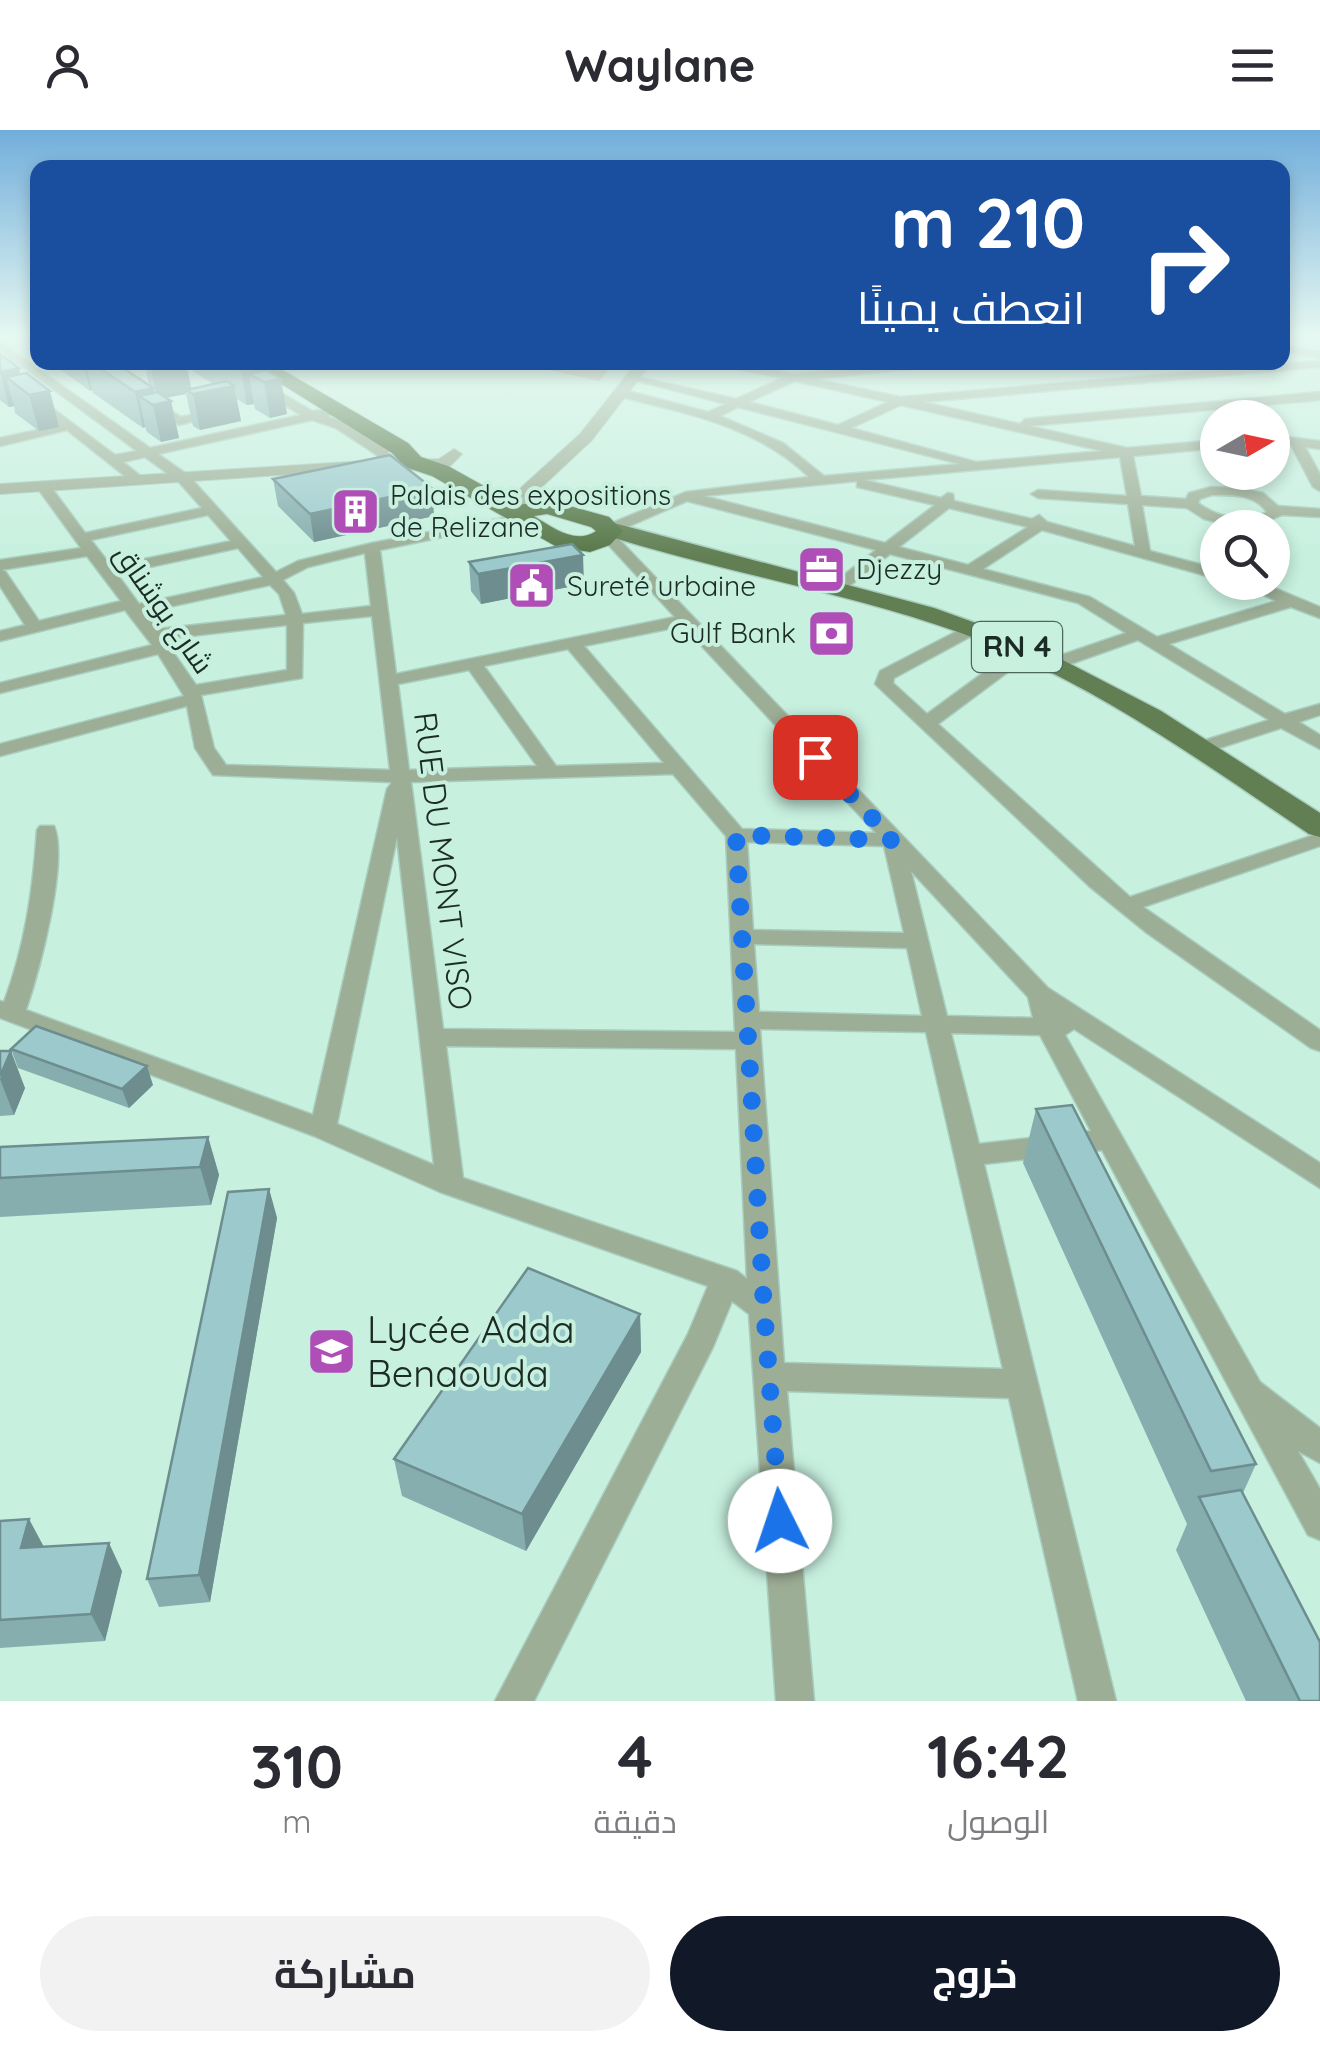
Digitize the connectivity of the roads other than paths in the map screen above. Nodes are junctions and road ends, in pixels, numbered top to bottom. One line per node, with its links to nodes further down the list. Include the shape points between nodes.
1 (50, 410): 18 (street)
2 (90, 410): 29 (street)
3 (163, 410): 4 (street, via 179,421)
4 (222, 410)
5 (302, 410): 15 (street)
6 (377, 410): 23 (highway)
7 (607, 410): 51 (street)
8 (683, 410): 16 (street)
9 (722, 410): 16 (street)
10 (768, 410): 19 (street)
11 (879, 410): 19 (street)
12 (941, 410): 17 (street)
13 (1154, 410): 17 (street)
14 (336, 411): 15 (street); 20 (highway)
15 (312, 416): 20 (street); 29 (street)
16 (707, 417): 40 (street, via 780,444)
17 (1007, 425): 30 (street)
18 (70, 426): 25 (street); 31 (street)
19 (842, 428): 35 (street)
20 (361, 432): 23 (highway); 33 (highway); 34 (street, via 383,452)
21 (1320, 432): 22 (street)
22 (1290, 436)
23 (429, 440): 33 (street, via 449,462); 51 (highway)
24 (1290, 441): 26 (street)
25 (0, 442)
26 (1296, 442): 28 (street); 42 (street)
27 (1200, 445): 30 (street)
28 (1320, 445)
29 (147, 452): 31 (street); 37 (street)
30 (1126, 452): 32 (street); 47 (street)
31 (113, 460): 38 (street)
32 (1037, 460): 35 (street); 45 (street)
33 (414, 461): 34 (street); 51 (highway)
34 (384, 465): 37 (street)
35 (982, 465): 36 (street)
36 (952, 468): 39 (street); 48 (street)
37 (183, 478): 38 (street); 50 (street)
38 (140, 480): 41 (street)
39 (843, 480): 40 (street); 48 (street)
40 (822, 481): 46 (street)
41 (42, 486): 43 (street); 61 (street, شارع بوشناق)
42 (1320, 487)
43 (0, 489)
44 (1222, 491): 49 (street, via 1201,493); 53 (street, via 1263,499)
45 (1038, 494): 47 (street); 58 (street)
46 (686, 496): 55 (street); 63 (street)
47 (1134, 500): 49 (street); 64 (street)
48 (948, 503): 58 (street); 63 (street)
49 (1190, 504): 52 (street)
50 (211, 510): 60 (street); 61 (street)
51 (518, 510): 57 (highway); 59 (highway, via 559,541 582,544); 62 (street)
52 (1200, 510)
53 (1276, 510)
54 (1290, 511): 56 (street)
55 (646, 512): 57 (street); 59 (street)
56 (1320, 512)
57 (579, 515): 59 (highway)
58 (1040, 525): 64 (street); 67 (street)
59 (611, 535): 71 (main road, RN 4); 80 (street)
60 (241, 543): 68 (street); 70 (street)
61 (85, 545): 65 (street); 68 (street, شارع بوشناق)
62 (372, 547): 70 (street, via 303,564); 77 (street, RUE DU MONT VISO)
63 (889, 548): 67 (street); 71 (street)
64 (1143, 551): 66 (street)
65 (0, 565)
66 (1200, 568)
67 (971, 570): 84 (street, via 1084,600)
68 (105, 572): 76 (street, شارع بوشناق)
69 (0, 574): 72 (street)
70 (274, 579): 76 (street); 79 (street)
71 (838, 588): 82 (main road, RN 4)
72 (4, 591): 81 (street)
73 (1290, 591): 74 (street)
74 (1320, 596)
75 (1292, 601): 78 (street); 84 (street)
76 (131, 607): 81 (street); 85 (street, شارع بوشناق)
77 (380, 610): 79 (street); 90 (street, RUE DU MONT VISO)
78 (1320, 614)
79 (295, 618): 85 (street); 92 (street, via 296,674)
80 (686, 620): 86 (street); 106 (street)
81 (35, 628): 83 (street)
82 (971, 629): 87 (main road, RN 4); 95 (street, via 882,679)
83 (0, 636)
84 (1146, 638): 89 (street); 94 (street)
85 (156, 641): 91 (street); 92 (street, شارع بوشناق)
86 (571, 642): 88 (street); 99 (street)
87 (1026, 650): 89 (main road, RN 4); 95 (street)
88 (473, 663): 90 (street); 100 (street)
89 (1056, 663): 97 (main road, RN 4)
90 (388, 682): 101 (street, RUE DU MONT VISO)
91 (0, 688)
92 (193, 695): 98 (street); 101 (street, شارع بوشناق, via 198,736 220,771)
93 (1320, 709): 94 (street)
94 (1282, 722): 96 (street); 97 (street)
95 (926, 724): 107 (street)
96 (1320, 744)
97 (1200, 748): 102 (main road, RN 4)
98 (0, 750)
99 (679, 768): 100 (street); 104 (street)
100 (551, 772): 101 (street)
101 (400, 776): 116 (street, RUE DU MONT VISO); 118 (street)
102 (1320, 827)
103 (47, 830): 111 (street, via 45,905 30,965)
104 (736, 835): 106 (street); 108 (street)
105 (1320, 839): 107 (street)
106 (893, 840): 109 (street); 110 (street)
107 (1127, 905): 117 (street)
108 (742, 937): 109 (street); 115 (street)
109 (917, 940): 112 (street)
110 (1039, 994): 113 (street); 114 (street)
111 (6, 1011): 118 (street)
112 (936, 1024): 113 (street); 115 (street); 120 (street)
113 (1048, 1027): 114 (street); 119 (street)
114 (1092, 1028): 121 (street)
115 (747, 1030): 116 (street); 124 (street)
116 (432, 1037): 122 (street, RUE DU MONT VISO)
117 (1320, 1042)
118 (323, 1129): 122 (street)
119 (1110, 1140): 120 (street); 127 (street)
120 (968, 1156): 126 (street)
121 (1320, 1178)
122 (450, 1184): 123 (street)
123 (726, 1280): 124 (street); 130 (street)
124 (764, 1308): 125 (street)
125 (769, 1377): 126 (street); 131 (street)
126 (1022, 1384): 132 (street)
127 (1244, 1386): 128 (street); 129 (street)
128 (1320, 1448)
129 (1320, 1523)
130 (514, 1701)
131 (795, 1701)
132 (1097, 1701)

